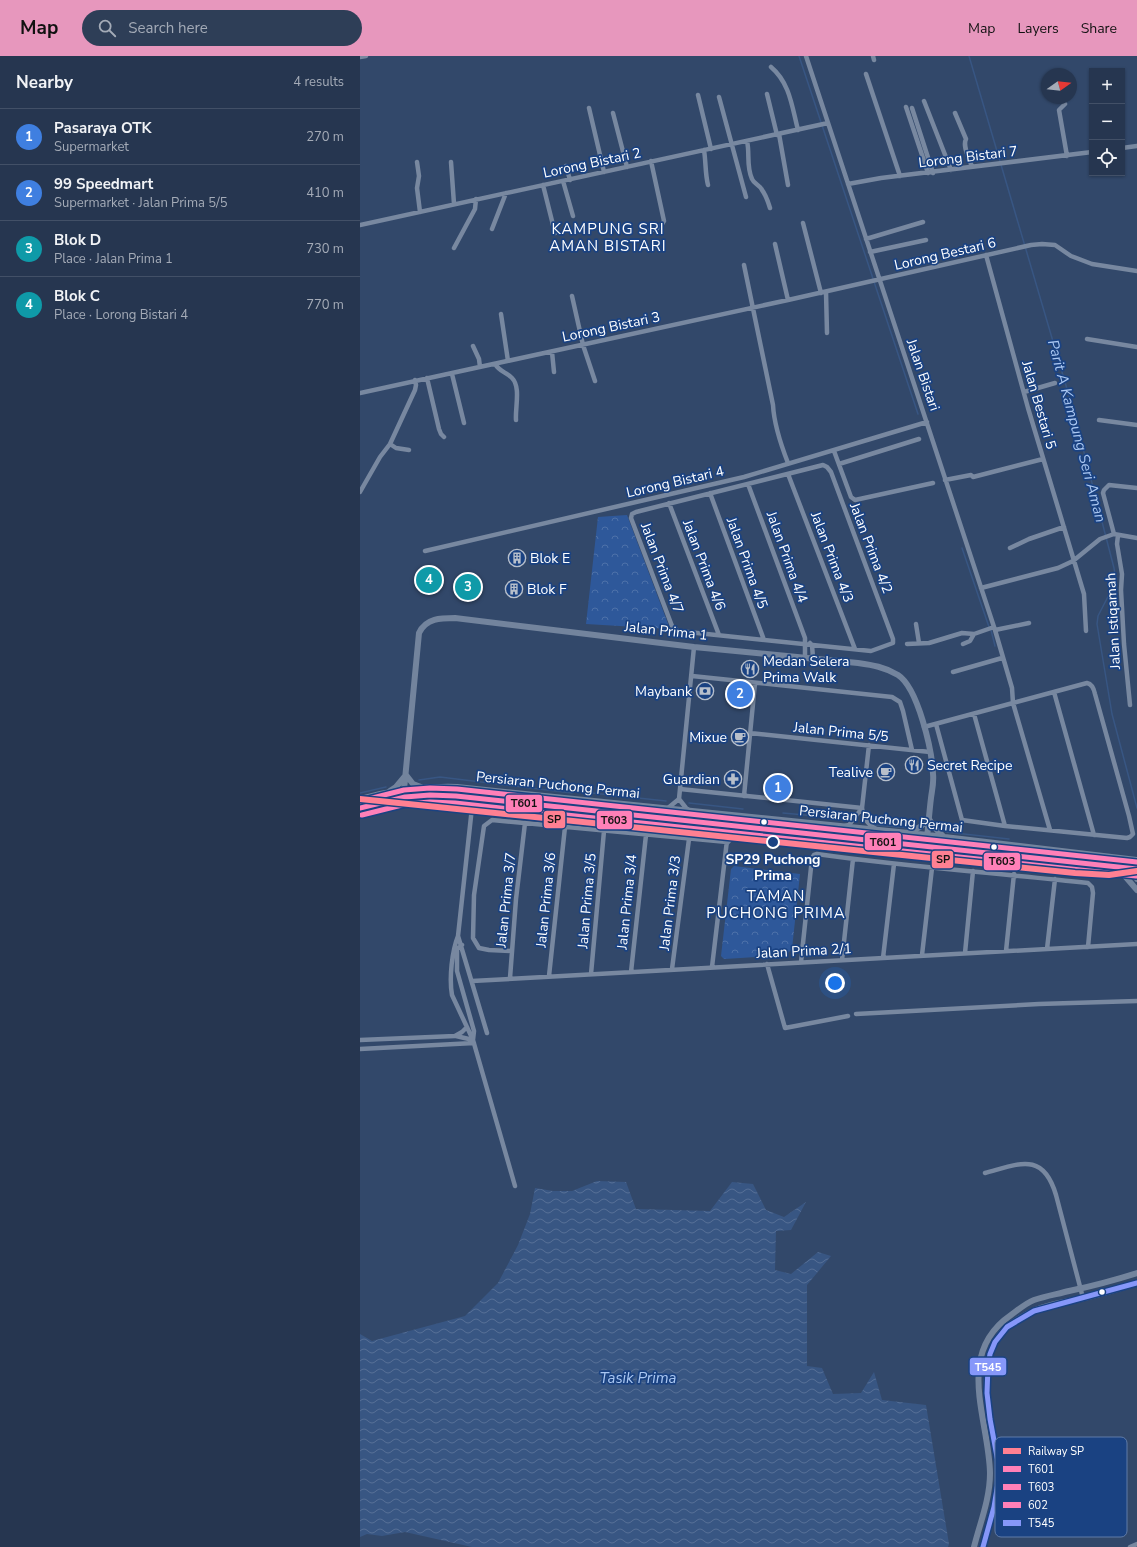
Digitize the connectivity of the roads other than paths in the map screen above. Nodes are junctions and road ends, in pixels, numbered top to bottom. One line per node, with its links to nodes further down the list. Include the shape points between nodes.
1 (366, 56): 3 (street)
2 (806, 56): 16 (street, Jalan Bistari)
3 (360, 57)
4 (771, 67): 17 (street, via 788,90)
5 (866, 74): 36 (street)
6 (767, 94): 18 (street)
7 (698, 95): 22 (street)
8 (719, 97): 20 (street)
9 (924, 101): 33 (street)
10 (1065, 104): 26 (street, via 1058,110)
11 (906, 107): 35 (street)
12 (589, 108): 34 (street)
13 (912, 108): 35 (street)
14 (613, 113): 31 (street)
15 (955, 113): 32 (street, via 966,139 965,147)
16 (826, 123): 17 (street, Lorong Bistari 2); 39 (street, Jalan Bistari)
17 (798, 130): 18 (street, Lorong Bistari 2)
18 (778, 134): 19 (street, Lorong Bistari 2); 42 (street)
19 (747, 141): 20 (street, Lorong Bistari 2); 47 (street, via 750,175 754,183 763,190)
20 (732, 144): 22 (street, Lorong Bistari 2); 44 (street)
21 (1137, 146): 23 (street)
22 (711, 148): 24 (street, Lorong Bistari 2)
23 (1125, 148)
24 (704, 150): 27 (street, Lorong Bistari 2); 41 (street)
25 (1089, 152): 26 (street, Lorong Bistari 7)
26 (1067, 156): 32 (street, Lorong Bistari 7)
27 (651, 161): 31 (street, Lorong Bistari 2); 54 (street, via 664,221 660,227)
28 (417, 162): 48 (street)
29 (451, 162): 46 (street)
30 (566, 166): 37 (street)
31 (626, 167): 34 (street, Lorong Bistari 2)
32 (972, 167): 33 (street, Lorong Bistari 7)
33 (951, 170): 35 (street, Lorong Bistari 7)
34 (604, 172): 37 (street, Lorong Bistari 2)
35 (930, 173): 36 (street, Lorong Bistari 7)
36 (900, 176): 39 (street, Lorong Bistari 7)
37 (570, 180): 38 (street, Lorong Bistari 2)
38 (563, 181): 40 (street, Lorong Bistari 2); 49 (street)
39 (848, 184): 56 (street, Jalan Bistari)
40 (543, 185): 43 (street, Lorong Bistari 2); 55 (street)
41 (708, 185)
42 (788, 185)
43 (506, 193): 45 (street, Lorong Bistari 2); 53 (street)
44 (746, 197)
45 (476, 199): 46 (street, Lorong Bistari 2); 59 (street, via 475,209)
46 (454, 204): 48 (street, Lorong Bistari 2)
47 (770, 208)
48 (420, 212): 52 (street, Lorong Bistari 2)
49 (573, 216)
50 (803, 222): 66 (street)
51 (923, 222): 56 (street)
52 (360, 225)
53 (492, 229)
54 (648, 231)
55 (555, 233)
56 (866, 239): 60 (street, Jalan Bistari)
57 (926, 240): 60 (street)
58 (775, 244): 68 (street)
59 (454, 248)
60 (870, 252): 64 (street, Jalan Bistari)
61 (986, 256): 63 (street, Lorong Bestari 6, via 1042,244 1054,246 1092,264); 64 (street, Lorong Bestari 6); 86 (street, Jalan Bestari 5)
62 (744, 265): 69 (street)
63 (1137, 271)
64 (877, 281): 65 (street, Lorong Bestari 6); 90 (street, Jalan Bistari)
65 (868, 283): 66 (street, Lorong Bistari 3)
66 (824, 292): 68 (street, Lorong Bistari 3); 71 (street)
67 (572, 296): 73 (street)
68 (788, 300): 69 (street, Lorong Bistari 3)
69 (753, 308): 73 (street, Lorong Bistari 3); 99 (street, via 773,413)
70 (501, 314): 77 (street)
71 (827, 333)
72 (1087, 340): 75 (street)
73 (583, 345): 76 (street, Lorong Bistari 3); 84 (street)
74 (473, 346): 79 (street)
75 (1137, 347)
76 (552, 352): 77 (street, Lorong Bistari 3); 80 (street)
77 (508, 361): 78 (street, Lorong Bistari 3)
78 (495, 364): 79 (street, Lorong Bistari 3); 88 (street, via 513,379 517,387)
79 (480, 367): 81 (street, Lorong Bistari 3)
80 (554, 372)
81 (452, 374): 82 (street, Lorong Bistari 3); 91 (street)
82 (427, 378): 83 (street, Lorong Bistari 3); 93 (street, via 439,429)
83 (415, 380): 87 (street, Lorong Bistari 3); 95 (street, via 415,390)
84 (595, 381)
85 (1055, 383): 86 (street)
86 (1024, 392): 98 (street, Jalan Bestari 5)
87 (360, 393)
88 (516, 420)
89 (1099, 420): 92 (street)
90 (927, 422): 97 (street, Lorong Bistari 4); 102 (street, Jalan Bistari)
91 (464, 423)
92 (1137, 426)
93 (444, 437)
94 (919, 440): 100 (street)
95 (390, 444): 96 (street, via 396,448); 106 (street, via 380,456)
96 (409, 450)
97 (834, 451): 99 (street, Lorong Bistari 4); 100 (street)
98 (1043, 459): 102 (street, via 973,477 966,475); 109 (street, Jalan Bestari 5)
99 (788, 463): 113 (street, Lorong Bistari 4, via 744,477)
100 (839, 464): 103 (street, via 851,497 855,500)
101 (788, 474): 104 (street); 130 (street, Jalan Prima 4/3); 130 (street, Jalan Prima 4/2, via 823,465 831,472 893,639 893,643 871,651)
102 (945, 480): 115 (street, Jalan Bistari)
103 (933, 483)
104 (748, 484): 107 (street); 122 (street, Jalan Prima 4/4)
105 (1137, 488): 110 (street, Jalan Istiqamah, via 1109,486 1104,490)
106 (360, 492)
107 (710, 493): 108 (street); 123 (street, Jalan Prima 4/5)
108 (669, 503): 121 (street, Jalan Prima 4/6); 121 (street, Jalan Prima 4/7, via 636,512 631,518 654,581 675,630)
109 (1064, 527): 112 (street); 114 (street, Jalan Bestari 5)
110 (1116, 534): 111 (street); 114 (street, via 1100,539); 139 (street, Jalan Istiqamah, via 1122,574 1121,609)
111 (1137, 538)
112 (1010, 548)
113 (425, 551)
114 (1073, 561): 115 (street, via 1058,568); 119 (street, Jalan Bestari 5, via 1084,594)
115 (981, 588): 118 (street, Jalan Bistari)
116 (1029, 623): 118 (street)
117 (916, 624): 124 (street)
118 (992, 629): 120 (street); 133 (street, Jalan Bistari)
119 (1086, 631)
120 (974, 634): 124 (street, via 962,633 929,643); 127 (street, via 970,641)
121 (719, 635): 123 (street)
122 (804, 638): 125 (street, Jalan Prima 4/4); 128 (street, Jalan Prima 4/4)
123 (764, 640): 125 (street)
124 (919, 643): 126 (street)
125 (805, 644): 128 (street); 131 (street, Jalan Prima 4/4)
126 (907, 644)
127 (963, 644)
128 (812, 645): 130 (street); 132 (street)
129 (694, 647): 131 (main road, Jalan Prima 1); 135 (street); 147 (main road, Jalan Prima 1, via 455,618 435,619 419,633)
130 (855, 649)
131 (805, 657): 132 (main road, Jalan Prima 1)
132 (813, 658): 142 (main road, Jalan Prima 1, via 881,666 899,676 910,688)
133 (1002, 658): 134 (street); 138 (street, Jalan Bistari, via 1012,688)
134 (953, 672)
135 (692, 676): 136 (street); 150 (street)
136 (755, 683): 143 (street); 145 (street, via 892,697 900,702)
137 (1054, 692): 138 (street); 179 (street); 179 (street, via 1087,683 1093,687 1133,832 1127,838)
138 (1013, 703): 140 (street); 174 (street, Jalan Bistari)
139 (1130, 705)
140 (974, 714): 141 (street); 169 (street)
141 (936, 724): 142 (street); 169 (street, via 962,820)
142 (924, 727): 146 (main road, Jalan Prima 1)
143 (750, 733): 144 (street, Jalan Prima 5/5); 153 (street)
144 (869, 745): 145 (street, Jalan Prima 5/5); 161 (street)
145 (912, 750): 146 (street, Jalan Prima 5/5)
146 (930, 752): 165 (main road, Jalan Prima 1, via 934,775)
147 (406, 775): 148 (main road, via 413,784); 151 (main road, Jalan Prima 1); 152 (main road)
148 (421, 788): 149 (main road, Persiaran Puchong Permai, via 430,786); 151 (main road, Persiaran Puchong Permai)
149 (474, 789): 155 (street); 158 (main road, Persiaran Puchong Permai)
150 (680, 789): 153 (street); 156 (street)
151 (404, 790): 152 (main road, Persiaran Puchong Permai); 154 (main road, Jalan Prima 1)
152 (390, 791): 157 (main road, Persiaran Puchong Permai)
153 (744, 796): 161 (street)
154 (405, 797): 155 (main road, Persiaran Puchong Permai, via 430,795); 159 (main road, Persiaran Puchong Permai)
155 (474, 798): 162 (main road, Persiaran Puchong Permai); 195 (street)
156 (679, 798): 160 (street); 163 (street)
157 (360, 799)
158 (581, 800): 160 (main road, Persiaran Puchong Permai); 162 (main road)
159 (360, 808)
160 (668, 808): 163 (main road, Persiaran Puchong Permai)
161 (862, 808): 172 (street, via 849,825); 173 (street, via 867,822)
162 (581, 809): 167 (main road, Persiaran Puchong Permai)
163 (691, 811): 164 (main road, Persiaran Puchong Permai)
164 (730, 815): 168 (street); 172 (main road, Persiaran Puchong Permai)
165 (929, 819): 176 (main road, via 920,827); 178 (main road, Jalan Prima 1); 180 (main road)
166 (525, 823): 170 (street); 200 (street, Jalan Prima 3/7); 200 (street, via 492,820 484,826 474,895 473,938 479,948)
167 (708, 823): 168 (main road, Persiaran Puchong Permai); 182 (main road, via 720,831)
168 (729, 825): 171 (main road, Persiaran Puchong Permai); 182 (street)
169 (1005, 826): 174 (street)
170 (565, 827): 175 (street); 212 (street, Jalan Prima 3/6)
171 (745, 827): 182 (main road); 183 (main road, Persiaran Puchong Permai)
172 (844, 827): 173 (main road, Persiaran Puchong Permai)
173 (878, 830): 176 (main road, Persiaran Puchong Permai)
174 (1050, 830): 179 (street)
175 (604, 831): 177 (street); 211 (street, Jalan Prima 3/5)
176 (906, 833): 178 (main road, Persiaran Puchong Permai)
177 (646, 835): 181 (street); 210 (street, Jalan Prima 3/4)
178 (928, 835): 180 (main road, Persiaran Puchong Permai); 183 (main road, Jalan Prima 1)
179 (1094, 835)
180 (944, 837): 185 (main road, Persiaran Puchong Permai)
181 (689, 839): 182 (street); 209 (street, Jalan Prima 3/3)
182 (727, 842): 208 (street)
183 (926, 847): 188 (main road, Persiaran Puchong Permai)
184 (853, 859): 186 (street); 205 (street); 206 (street, via 814,855)
185 (1134, 860): 189 (main road)
186 (894, 864): 187 (street); 204 (street)
187 (932, 868): 190 (street); 203 (street)
188 (1118, 868): 189 (main road, Persiaran Puchong Permai); 194 (main road)
189 (1136, 869): 193 (main road)
190 (973, 871): 191 (street); 202 (street)
191 (1014, 874): 192 (street); 201 (street)
192 (1055, 879): 198 (street, via 1088,883 1092,887); 199 (street)
193 (1137, 879)
194 (1137, 890)
195 (458, 936): 197 (street); 218 (street, via 451,988)
196 (1137, 944): 198 (street, Jalan Prima 2/1)
197 (462, 945): 214 (street); 222 (street, via 457,949 457,971 474,1031)
198 (1088, 946): 199 (street, Jalan Prima 2/1)
199 (1047, 949): 201 (street, Jalan Prima 2/1)
200 (511, 951): 213 (street, Jalan Prima 3/7)
201 (1006, 951): 202 (street, Jalan Prima 2/1)
202 (965, 953): 203 (street, Jalan Prima 2/1)
203 (922, 956): 204 (street, Jalan Prima 2/1)
204 (883, 958): 205 (street, Jalan Prima 2/1)
205 (842, 960): 206 (street, Jalan Prima 2/1)
206 (800, 962): 207 (street, Jalan Prima 2/1)
207 (767, 964): 208 (street, Jalan Prima 2/1); 217 (street, via 785,1028)
208 (712, 967): 209 (street, Jalan Prima 2/1)
209 (672, 969): 210 (street, Jalan Prima 2/1)
210 (631, 972): 211 (street, Jalan Prima 2/1)
211 (591, 974): 212 (street, Jalan Prima 2/1)
212 (549, 976): 213 (street, Jalan Prima 2/1)
213 (510, 978): 214 (street, Jalan Prima 2/1)
214 (472, 981): 219 (street)
215 (1137, 1001): 216 (street)
216 (856, 1014)
217 (848, 1016)
218 (467, 1027): 220 (street); 222 (street)
219 (487, 1033)
220 (455, 1036): 221 (street); 222 (street)
221 (360, 1040)
222 (474, 1041): 223 (street); 225 (street)
223 (360, 1049)
224 (984, 1173): 228 (street, via 1026,1164 1038,1166 1047,1173 1056,1195)
225 (515, 1186)
226 (1137, 1273): 228 (main road)
227 (1137, 1283): 229 (main road)
228 (1080, 1289): 229 (street); 233 (main road, via 1034,1300 1004,1319 986,1344 981,1356 979,1401 990,1456 990,1476 988,1495)
229 (1084, 1298): 230 (main road, via 1027,1314 1005,1329 995,1342 987,1380)
230 (995, 1444)
231 (995, 1499): 234 (main road)
232 (1137, 1544): 235 (street)
233 (974, 1547)
234 (983, 1547)
235 (1130, 1547)

